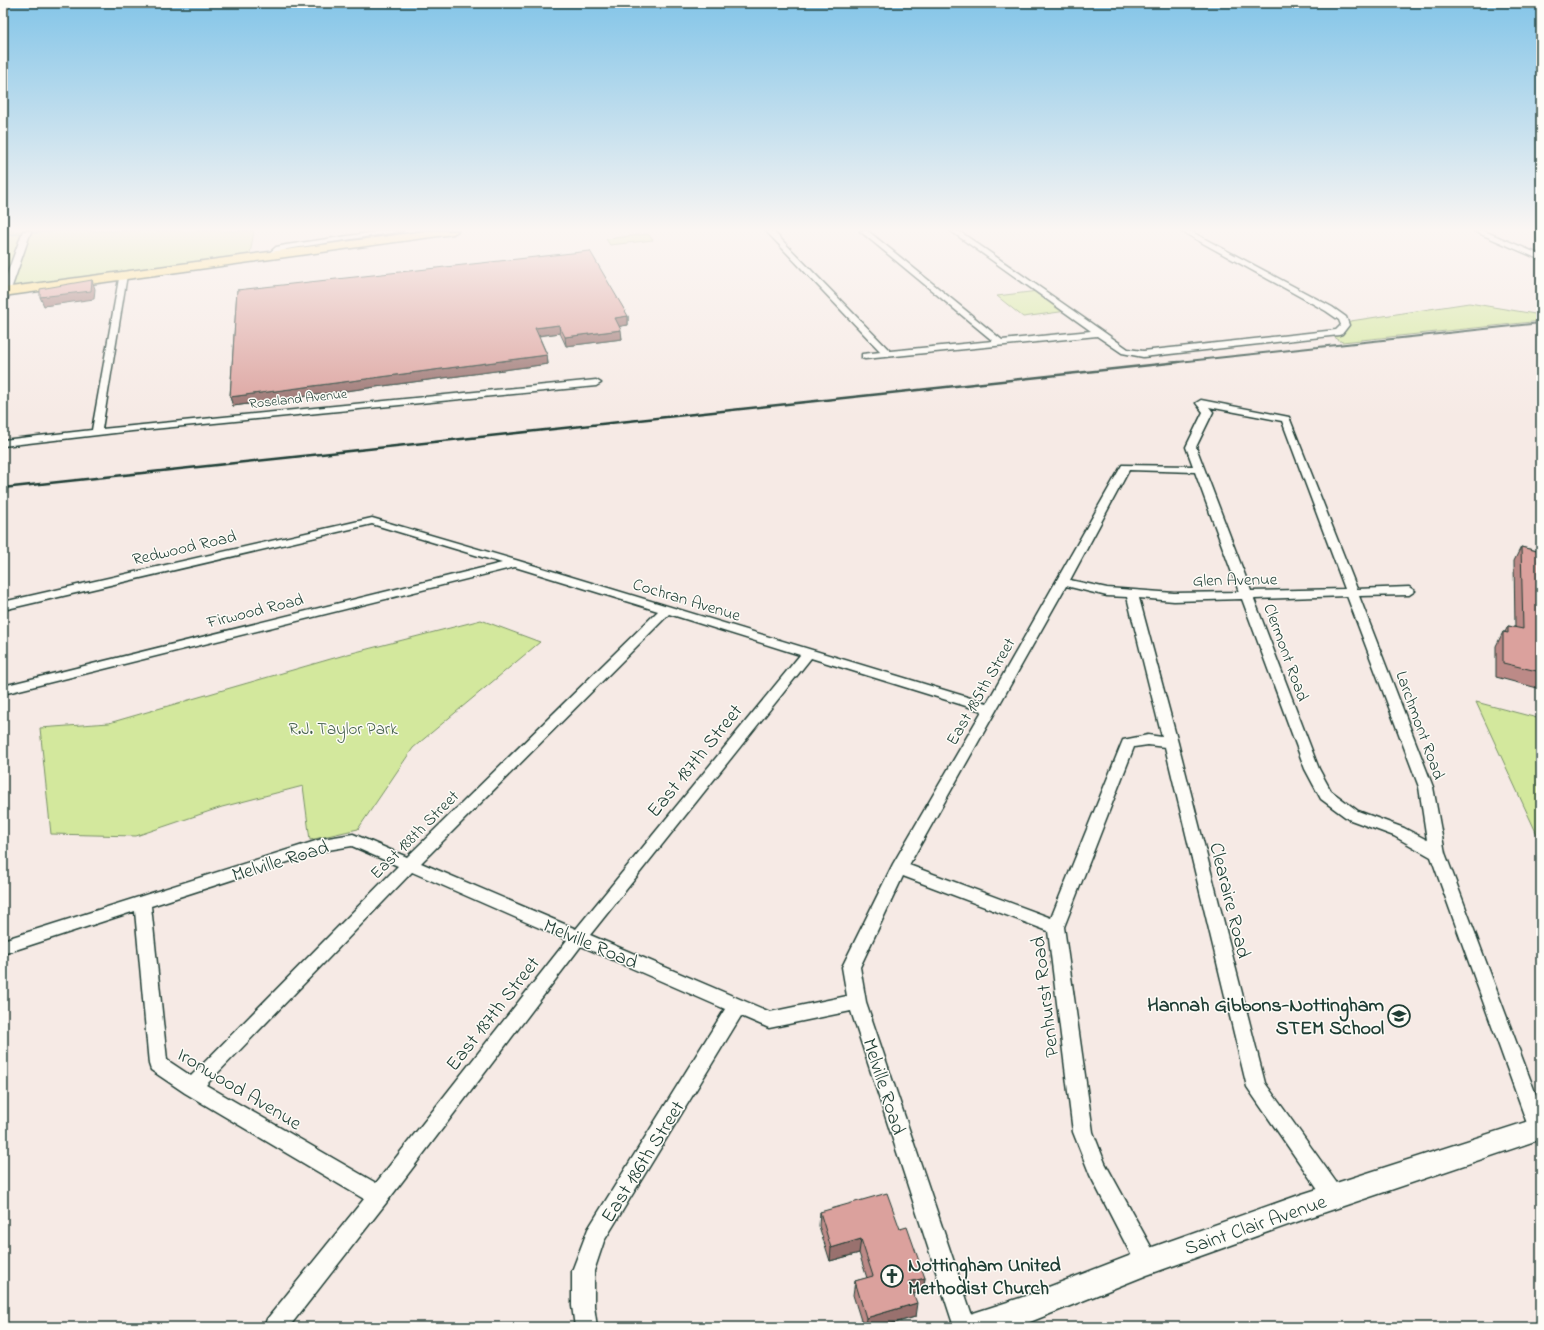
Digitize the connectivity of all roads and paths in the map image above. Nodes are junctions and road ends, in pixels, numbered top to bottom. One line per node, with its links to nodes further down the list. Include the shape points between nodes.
1 (120, 293): 12 (street)
2 (829, 293): 8 (street)
3 (939, 293): 7 (street)
4 (1042, 293): 6 (street)
5 (1298, 293): 6 (street, via 1338,315 1345,325 1339,332 1143,354 1125,351)
6 (1098, 332): 7 (street)
7 (998, 341): 8 (street)
8 (887, 353): 9 (street)
9 (865, 356)
10 (596, 383): 12 (street, Roseland Avenue)
11 (1201, 403): 14 (street, Clermont Road, via 1208,412 1191,447); 19 (street, Larchmont Road, via 1286,419)
12 (96, 433): 13 (street, Roseland Avenue)
13 (3, 442)
14 (1199, 469): 17 (street, East 185th Street, via 1126,467); 21 (street, Clermont Road)
15 (372, 521): 16 (street, Cochran Avenue); 22 (street, Redwood Road)
16 (515, 562): 23 (street, Cochran Avenue); 25 (street, Firwood Road)
17 (1063, 582): 20 (street, Glen Avenue, via 1107,592); 26 (street, East 185th Street)
18 (1409, 591): 19 (street, Glen Avenue)
19 (1352, 593): 21 (street, Glen Avenue); 28 (street, Larchmont Road, via 1426,787)
20 (1132, 594): 21 (street, Glen Avenue, via 1174,597); 27 (street, Clearaire Road)
21 (1249, 596): 28 (street, Clermont Road, via 1312,769 1326,795 1353,816 1399,832)
22 (3, 606)
23 (666, 610): 24 (street, Cochran Avenue); 29 (street, East 188th Street)
24 (808, 654): 26 (street, Cochran Avenue); 33 (street, East 187th Street)
25 (3, 690)
26 (990, 709): 30 (street, East 185th Street)
27 (1171, 743): 32 (street, Penhurst Road, via 1148,740 1128,743); 40 (street, Clearaire Road, via 1256,1087)
28 (1437, 853): 38 (street, Larchmont Road)
29 (410, 864): 31 (street, Melville Road, via 353,840 322,845); 33 (street, Melville Road); 37 (street, East 188th Street)
30 (899, 868): 32 (street); 35 (street, East 185th Street, via 851,967)
31 (142, 902): 34 (street, Melville Road); 37 (street, Ironwood Avenue, via 158,1064)
32 (1056, 927): 41 (street, Penhurst Road, via 1083,1132 1097,1168)
33 (578, 938): 36 (street, Melville Road); 39 (street, East 187th Street)
34 (3, 946)
35 (857, 1002): 36 (street, Melville Road, via 769,1020); 44 (street, Melville Road)
36 (737, 1006): 43 (street, East 186th Street, via 594,1236 583,1271)
37 (192, 1087): 39 (street, Ironwood Avenue)
38 (1540, 1129): 40 (street, Saint Clair Avenue)
39 (378, 1196): 42 (street, East 187th Street)
40 (1334, 1196): 41 (street, Saint Clair Avenue)
41 (1147, 1262): 45 (street, Saint Clair Avenue, via 1020,1312)
42 (274, 1327)
43 (586, 1327)
44 (965, 1327)
45 (971, 1327)

